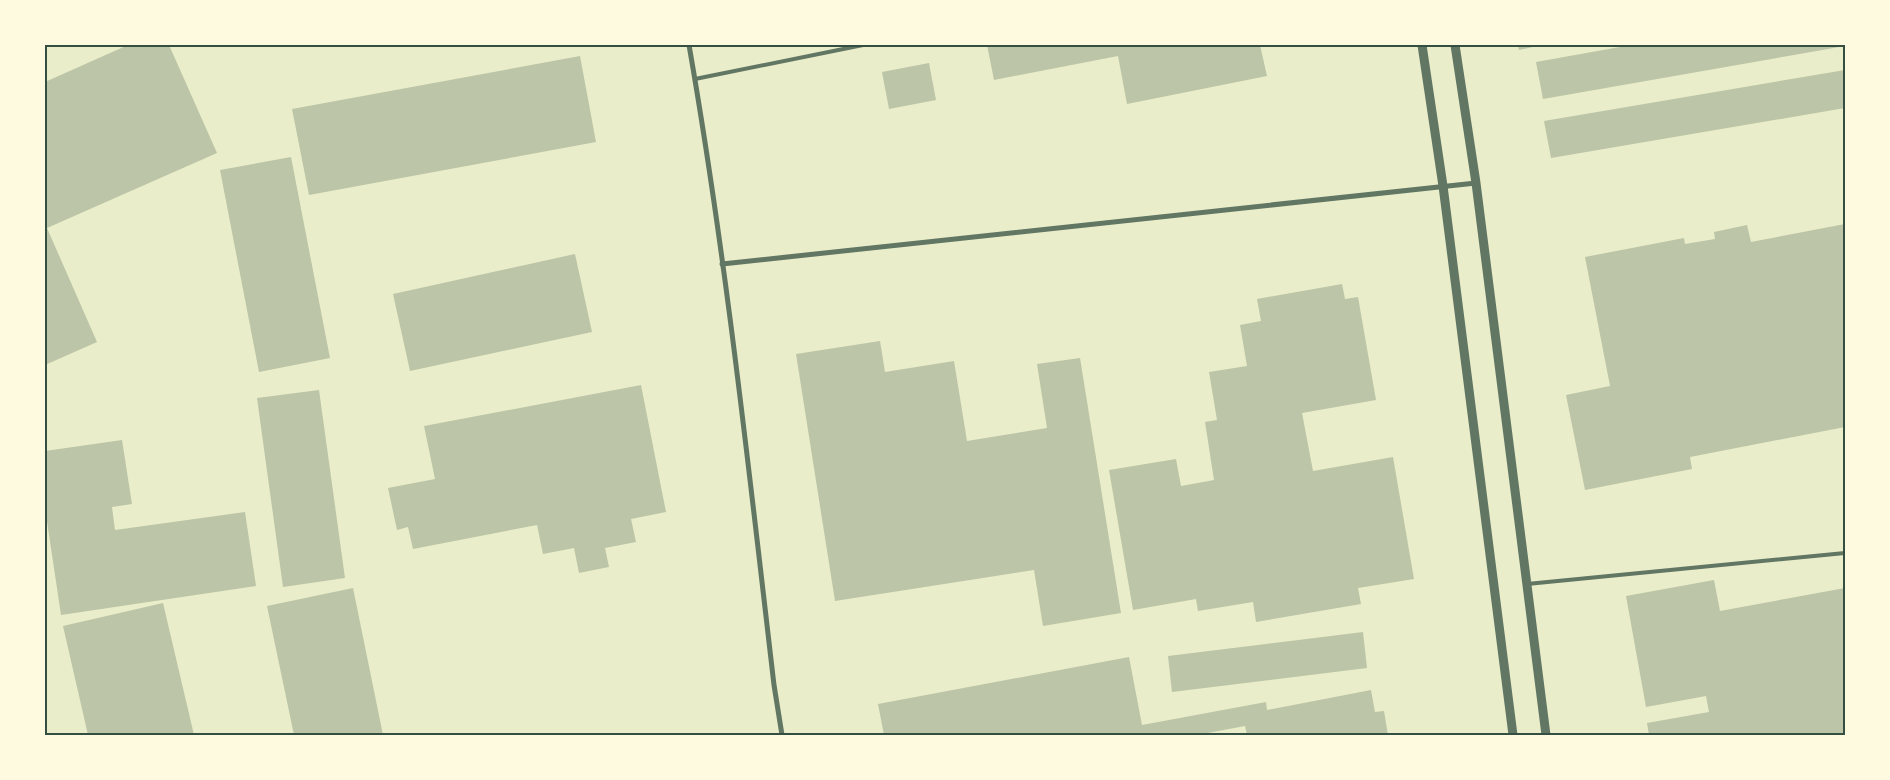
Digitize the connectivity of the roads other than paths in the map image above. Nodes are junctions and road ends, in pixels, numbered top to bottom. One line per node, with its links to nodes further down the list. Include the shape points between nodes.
1 (689, 45): 5 (street)
2 (863, 45): 5 (lane)
3 (1422, 45): 7 (street)
4 (1455, 45): 6 (street)
5 (694, 79): 8 (street)
6 (1476, 183): 7 (street); 10 (street)
7 (1443, 186): 8 (street); 12 (street)
8 (722, 264): 11 (street)
9 (1845, 553): 10 (lane)
10 (1527, 584): 13 (street)
11 (782, 735)
12 (1512, 735)
13 (1546, 735)

